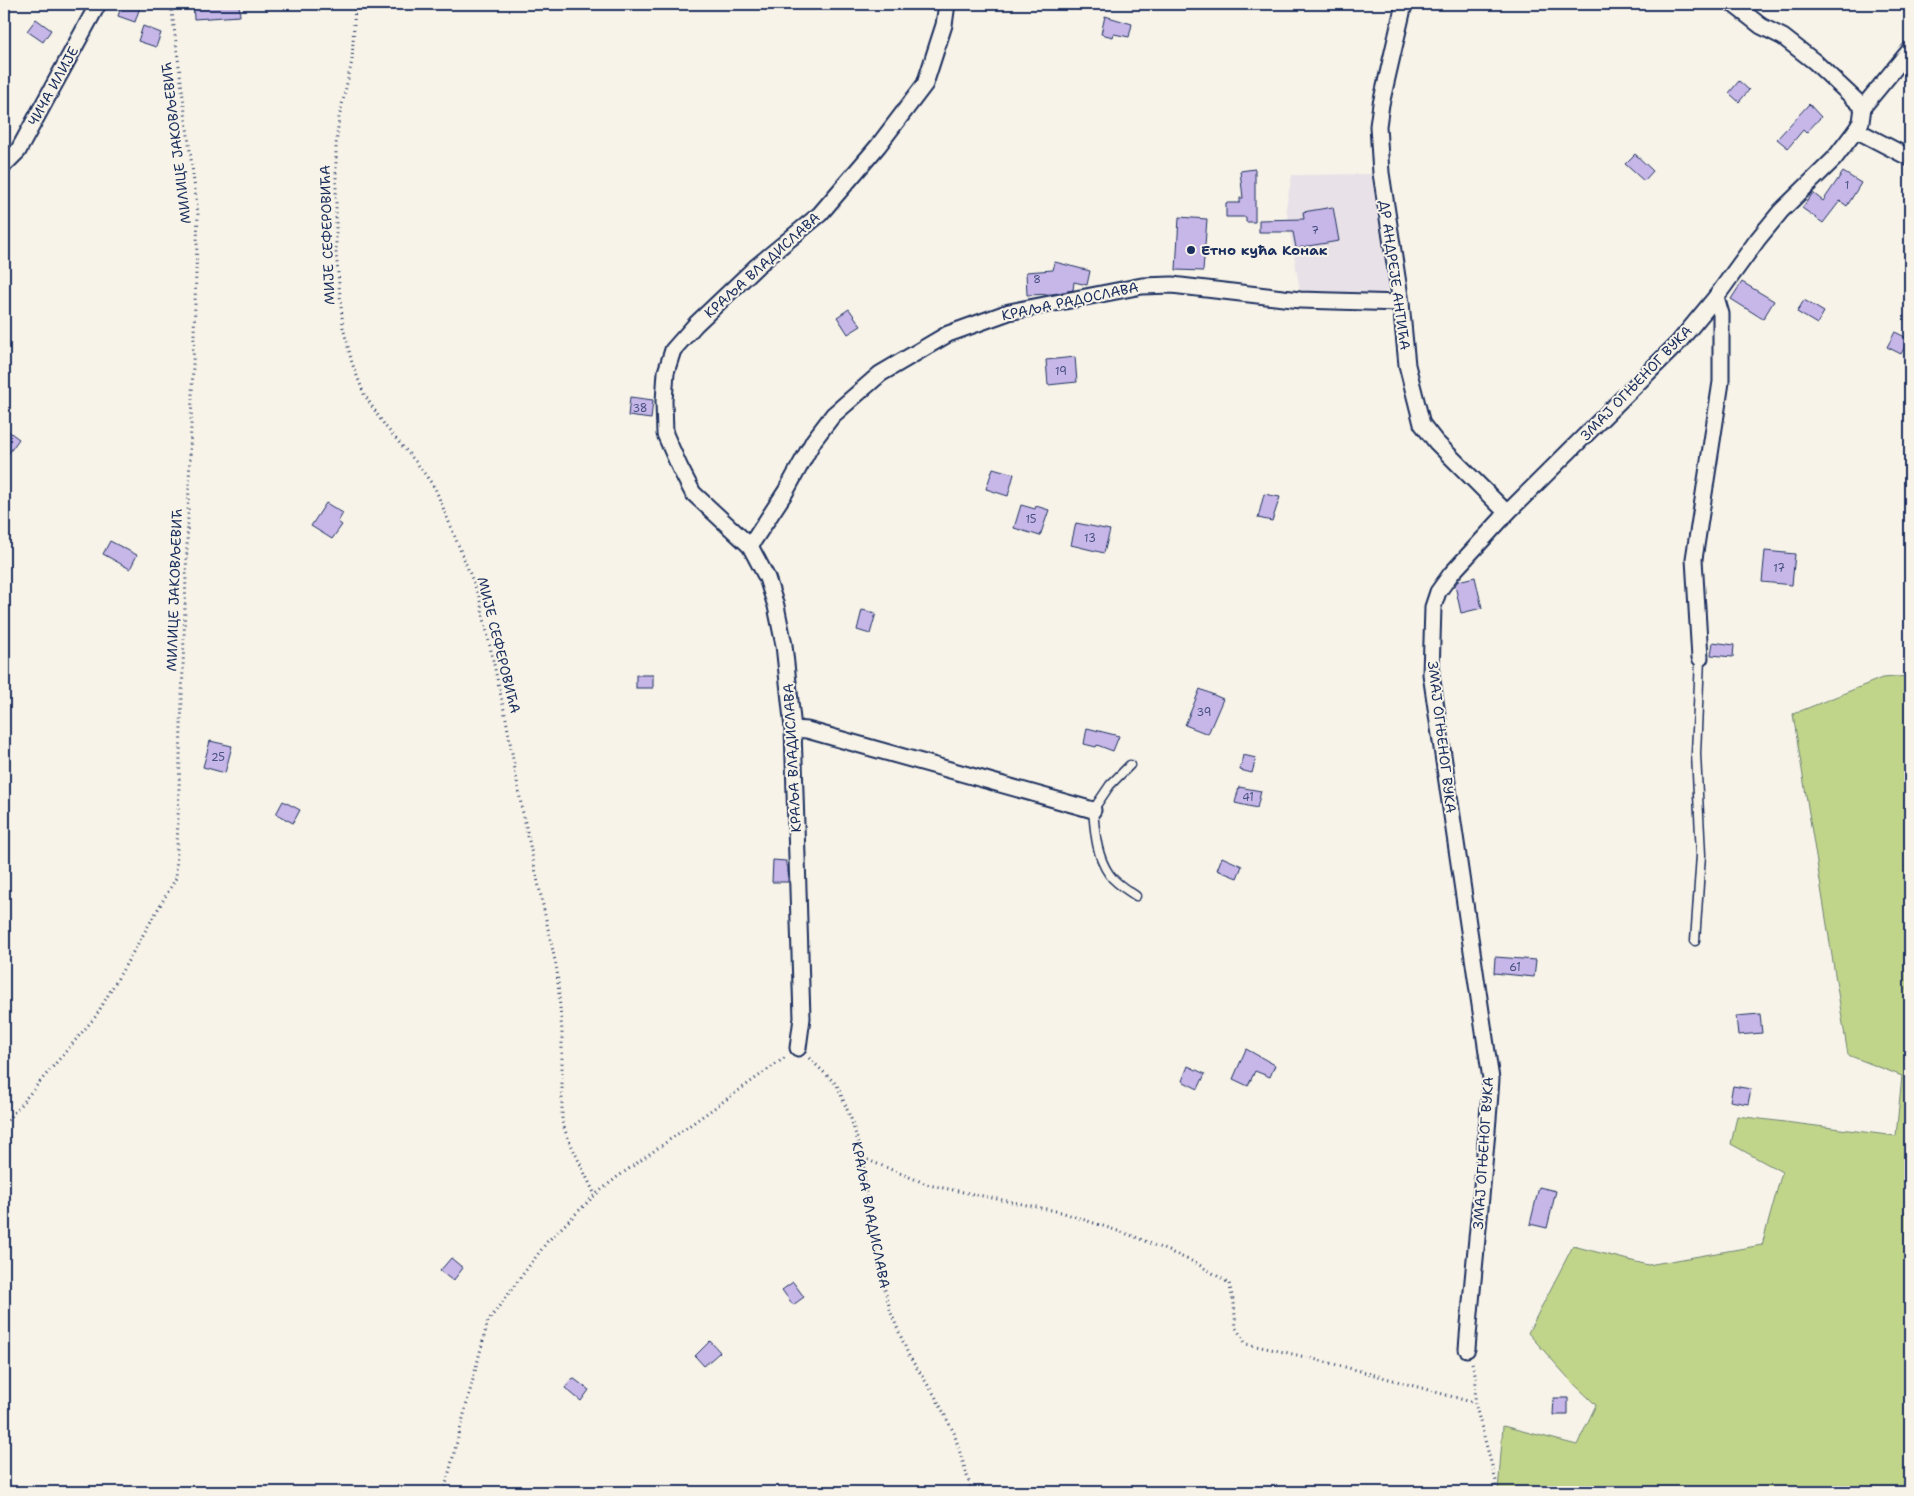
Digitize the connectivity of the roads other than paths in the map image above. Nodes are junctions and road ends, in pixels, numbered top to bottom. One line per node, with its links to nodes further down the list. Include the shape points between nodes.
1 (98, 4): 9 (street, ЧИЧА ИЛИЈЕ, via 18,151)
2 (947, 4): 13 (street, КРАЉА ВЛАДИСЛАВА, via 925,84 878,146 820,214 756,266 673,350 666,372 665,434 694,493)
3 (1404, 4): 11 (street, ДР АНДРЕЈЕ АНТИЋА, via 1378,126)
4 (1733, 4): 6 (street, via 1815,62)
5 (1910, 50): 6 (street)
6 (1863, 108): 7 (street, ЗМАЈ ОГЊЕНОГ ВУКА)
7 (1856, 130): 8 (street); 10 (street, ЗМАЈ ОГЊЕНОГ ВУКА, via 1834,159 1758,238)
8 (1910, 158)
9 (4, 165)
10 (1716, 297): 12 (street, ЗМАЈ ОГЊЕНОГ ВУКА, via 1678,343); 14 (street, via 1721,314 1721,382 1694,559)
11 (1401, 303): 12 (street, ДР АНДРЕЈЕ АНТИЋА, via 1407,365 1422,424); 13 (street, КРАЉА РАДОСЛАВА, via 1300,300 1172,285 1142,286 1009,312 948,334 880,374 833,415 814,440)
12 (1507, 513): 21 (street, ЗМАЈ ОГЊЕНОГ ВУКА, via 1450,574 1435,600 1432,619 1431,674 1491,1080)
13 (750, 546): 15 (street, КРАЉА ВЛАДИСЛАВА, via 767,578 776,606 784,644)
14 (1700, 658): 19 (lane, via 1696,754 1701,855)
15 (793, 729): 17 (street, via 807,730); 20 (street, КРАЉА ВЛАДИСЛАВА, via 802,1018)
16 (1130, 766): 17 (lane, via 1110,785)
17 (1093, 810): 18 (lane, via 1097,844 1109,874)
18 (1136, 896)
19 (1696, 941)
20 (798, 1048)
21 (1467, 1348)

